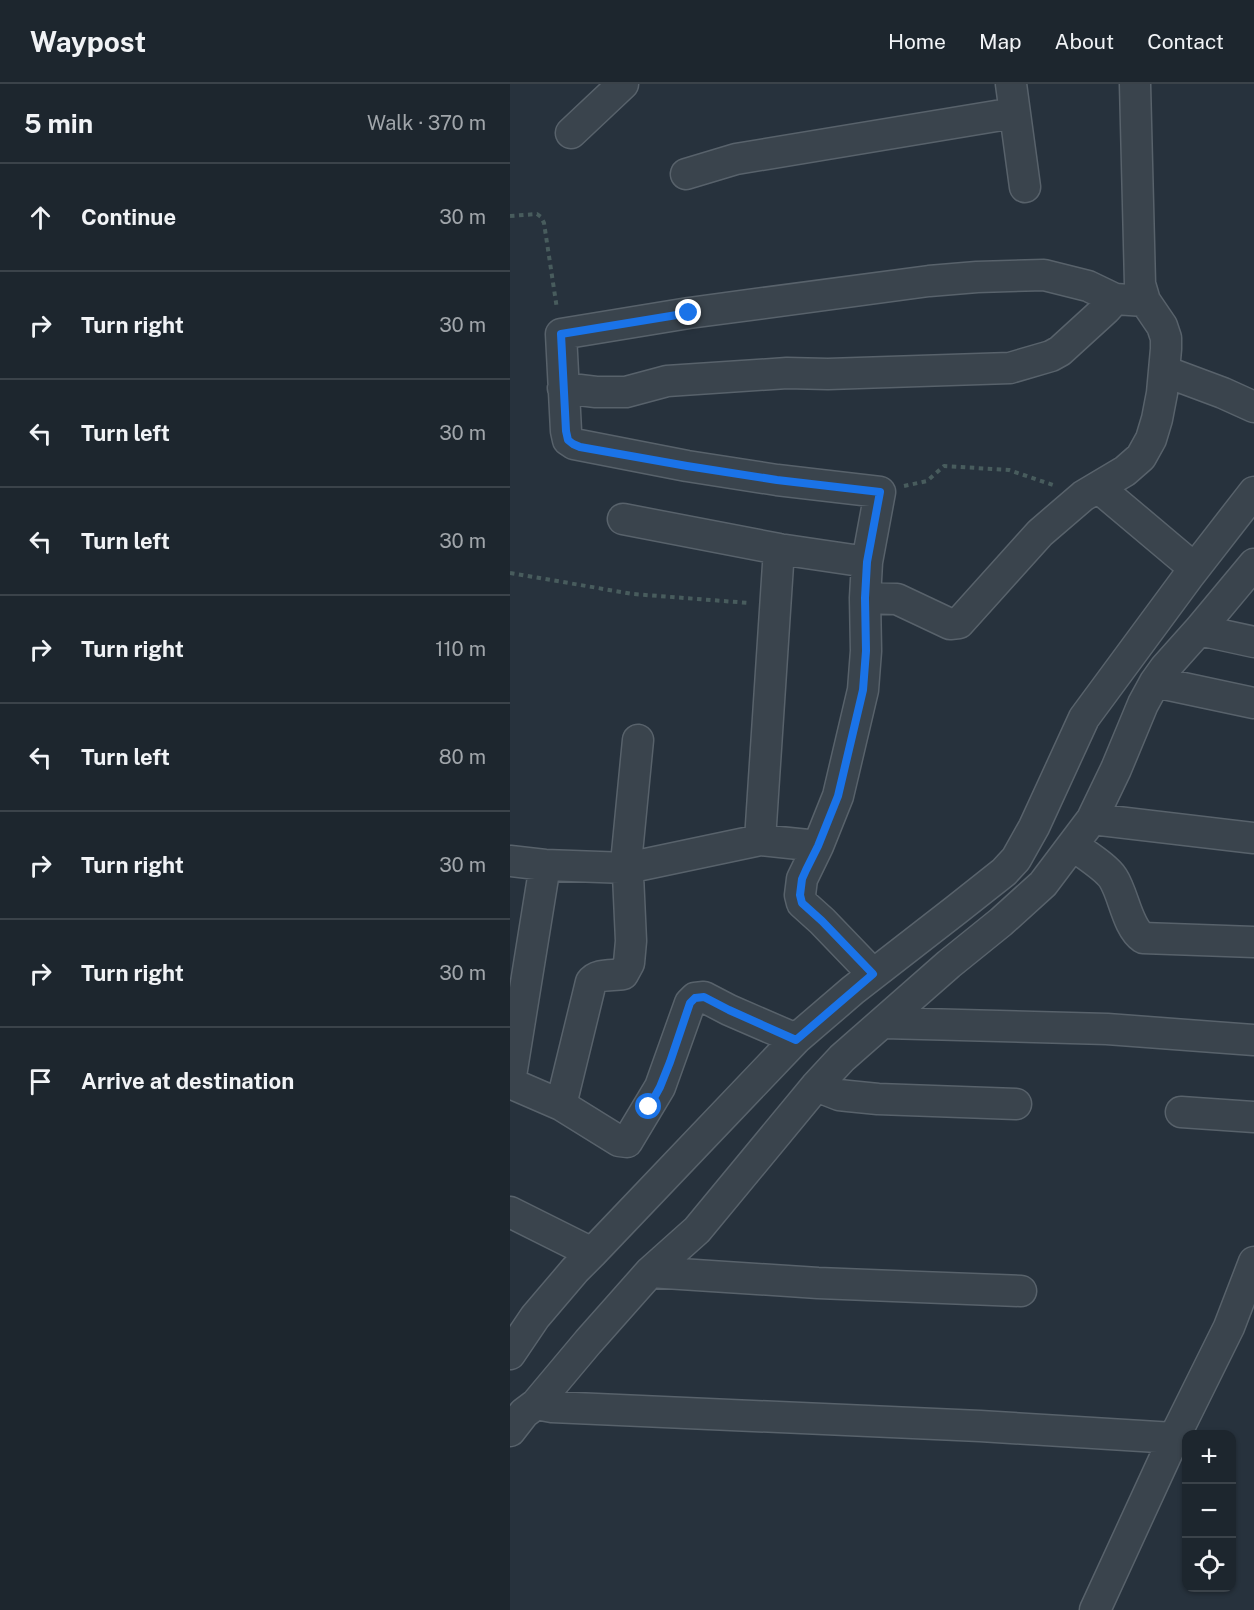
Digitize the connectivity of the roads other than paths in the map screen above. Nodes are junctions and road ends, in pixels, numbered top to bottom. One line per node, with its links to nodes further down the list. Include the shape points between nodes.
1 (622, 84): 5 (street)
2 (1011, 84): 4 (street)
3 (1135, 84): 9 (street, via 1139,272)
4 (1014, 113): 6 (street, via 736,159); 7 (street)
5 (571, 134)
6 (686, 174)
7 (1025, 187)
8 (1114, 298): 9 (street); 11 (street, via 1060,351 1010,368 776,374 667,381 626,392); 11 (street, via 1088,286 1044,275 977,277 689,313 561,334)
9 (1145, 301): 10 (street, via 1166,338)
10 (1164, 371): 12 (street); 13 (street, via 1157,419 1141,457)
11 (563, 388): 17 (street, via 568,440 580,447 766,478 880,492)
12 (1254, 407)
13 (1091, 492): 19 (street); 21 (street, via 1040,533 959,623 950,624 897,599)
14 (1254, 492): 19 (street)
15 (623, 519): 16 (street)
16 (779, 549): 17 (street); 29 (street)
17 (867, 562): 21 (street)
18 (1254, 564): 20 (street)
19 (1194, 568): 36 (street, via 1084,718 1016,859)
20 (1244, 589): 22 (street)
21 (865, 598): 31 (street, via 863,690 838,796)
22 (1199, 630): 23 (street); 24 (street)
23 (1254, 642)
24 (1155, 682): 25 (street); 27 (street)
25 (1254, 703)
26 (638, 740): 34 (street)
27 (1092, 819): 28 (street); 30 (street)
28 (1254, 838)
29 (760, 840): 31 (street); 34 (street)
30 (1073, 845): 35 (street, via 1112,876 1132,924 1143,938); 37 (street, via 1043,884)
31 (818, 846): 36 (street, via 802,879 802,903)
32 (510, 861): 33 (street)
33 (545, 865): 34 (street); 40 (street)
34 (627, 868): 43 (street, via 629,963 623,974 600,976 591,982)
35 (1254, 942)
36 (873, 974): 38 (street)
37 (884, 1023): 39 (street, via 1107,1029); 41 (street)
38 (796, 1040): 43 (street, via 704,997 695,998 660,1087 627,1142 619,1141); 47 (street)
39 (1254, 1040)
40 (510, 1082): 43 (street)
41 (816, 1086): 42 (street, via 858,1097); 49 (street, via 697,1230)
42 (1016, 1104)
43 (561, 1105)
44 (1181, 1112): 45 (street)
45 (1254, 1116)
46 (510, 1212): 47 (street)
47 (592, 1253): 52 (street, via 535,1317)
48 (1254, 1262): 51 (street)
49 (651, 1272): 50 (street); 53 (street)
50 (1021, 1291)
51 (1242, 1328): 55 (street)
52 (510, 1354)
53 (536, 1404): 54 (street); 55 (street)
54 (510, 1431)
55 (1174, 1438): 56 (street)
56 (1095, 1610)

